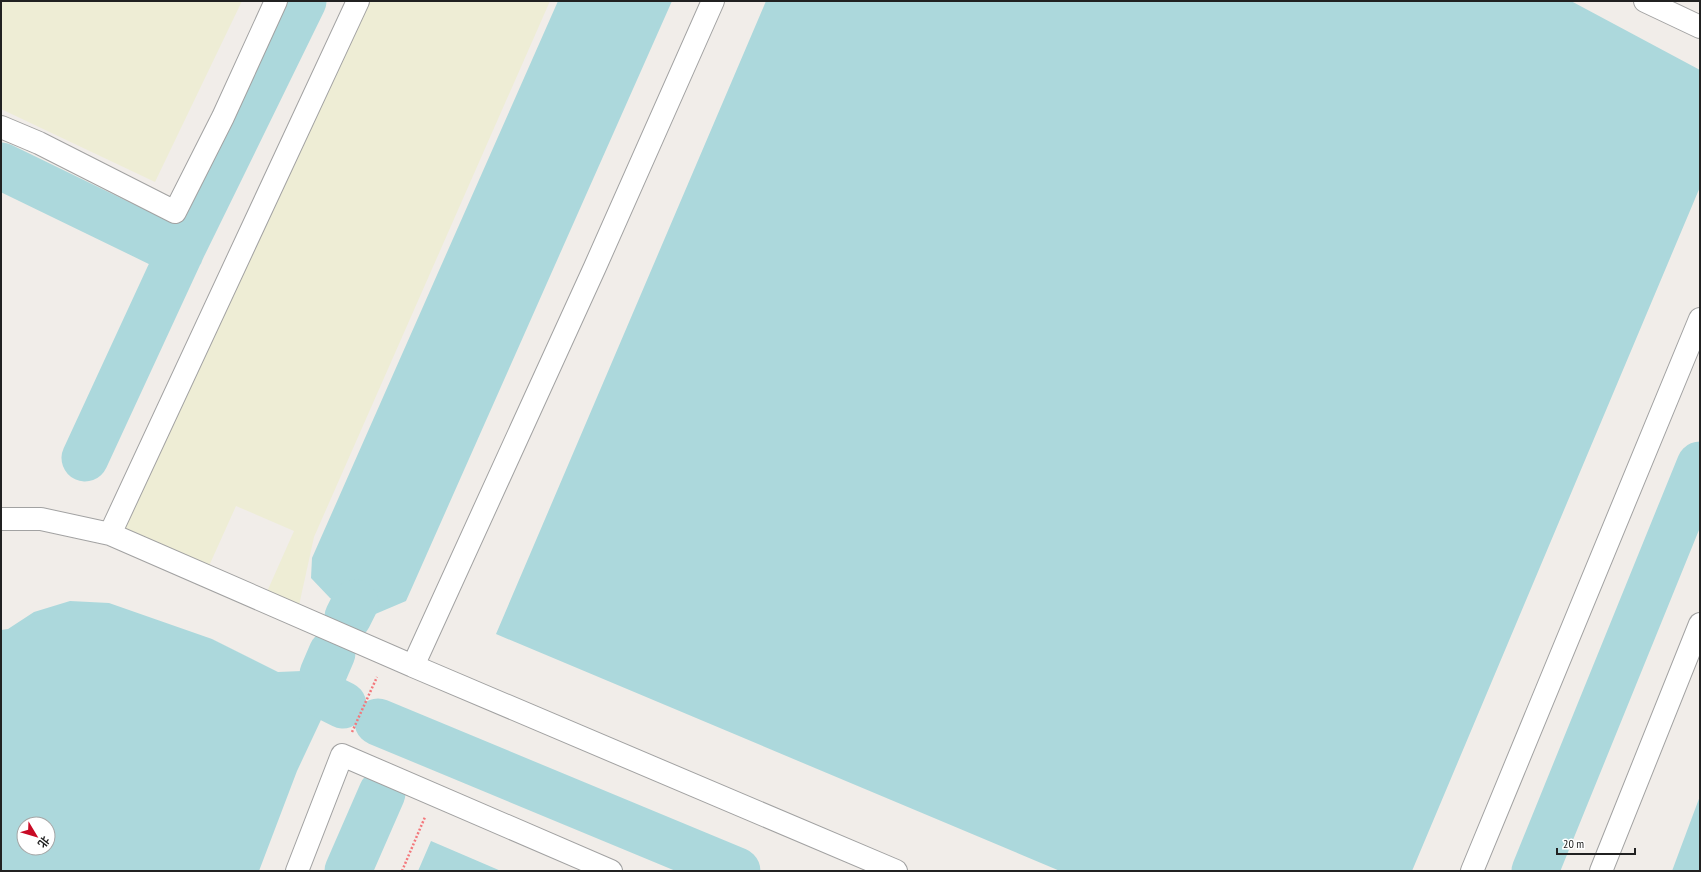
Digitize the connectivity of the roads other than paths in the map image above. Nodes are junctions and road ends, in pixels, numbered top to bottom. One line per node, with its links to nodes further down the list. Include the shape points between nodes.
1 (276, 1): 6 (street, via 223,117 175,212 39,143)
2 (358, 1): 9 (street)
3 (712, 1): 11 (street, via 595,267)
4 (1645, 1): 5 (street)
5 (1700, 27)
6 (1, 127)
7 (1700, 319): 15 (street)
8 (1, 519): 9 (street, via 41,519)
9 (110, 534): 11 (street)
10 (1700, 624): 16 (street)
11 (413, 666): 14 (street)
12 (297, 871): 13 (street, via 342,755)
13 (611, 871)
14 (896, 871)
15 (1472, 871)
16 (1601, 871)

